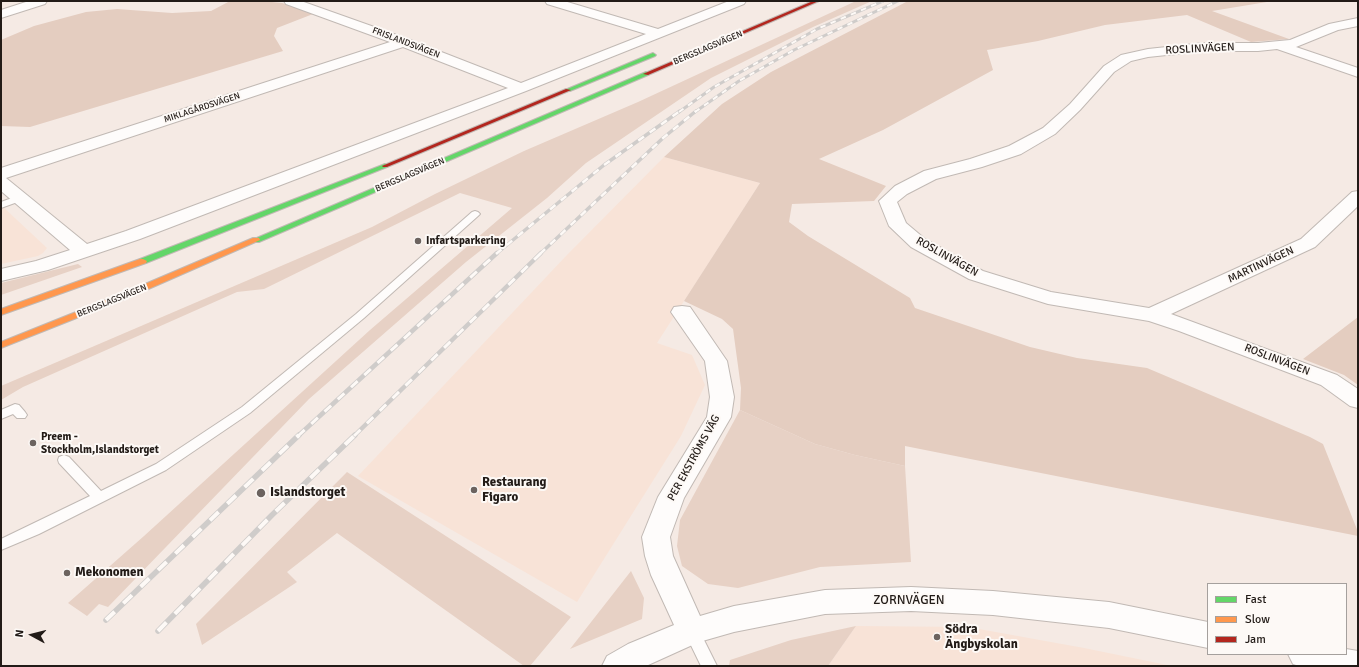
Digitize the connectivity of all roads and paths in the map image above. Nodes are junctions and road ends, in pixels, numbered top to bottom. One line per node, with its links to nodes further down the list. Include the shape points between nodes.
1 (41, 1): 6 (street)
2 (290, 1): 9 (street, FRISLANDSVÄGEN)
3 (551, 1): 8 (street)
4 (740, 1): 8 (street)
5 (817, 1): 27 (main road, BERGSLAGSVÄGEN, via 142,289)
6 (1, 14)
7 (1358, 22): 10 (street, ROSLINVÄGEN, via 1334,27 1292,44)
8 (658, 34): 13 (street)
9 (403, 42): 13 (street, FRISLANDSVÄGEN); 14 (street, MIKLAGÅRDSVÄGEN)
10 (1278, 45): 12 (street); 26 (street, ROSLINVÄGEN, via 1204,47 1148,52 1126,58 1109,69 1049,131 1015,150 930,175 901,190 888,201 898,226 918,243 976,275 1048,298)
11 (661, 52): 19 (main road, BERGSLAGSVÄGEN)
12 (1358, 73)
13 (521, 88): 21 (street)
14 (1, 174)
15 (1, 182): 17 (street)
16 (1358, 196): 26 (street, MARTINVÄGEN, via 1308,243)
17 (20, 198): 18 (lane); 21 (street)
18 (1, 205)
19 (263, 213): 23 (main road, via 226,237); 24 (main road, BERGSLAGSVÄGEN, via 129,266)
20 (475, 214): 32 (lane, via 360,316 246,410 161,467)
21 (84, 252): 22 (street, via 41,266)
22 (1, 275)
23 (92, 289)
24 (1, 312)
25 (682, 312): 34 (street, PER EKSTRÖMS VÄG, via 716,361 722,397 719,417 671,497 656,537 666,575)
26 (1152, 315): 28 (street, ROSLINVÄGEN, via 1329,380)
27 (1, 345)
28 (1358, 400)
29 (1, 415): 30 (lane, via 15,408)
30 (21, 415)
31 (64, 460): 32 (lane)
32 (99, 498): 33 (lane)
33 (1, 545)
34 (692, 631): 35 (street, ZORNVÄGEN, via 734,619 825,602 911,599 993,603 1109,615); 38 (street, ZORNVÄGEN); 39 (lane)
35 (1207, 635)
36 (1309, 655): 37 (street)
37 (1358, 665)
38 (618, 666)
39 (709, 666)

